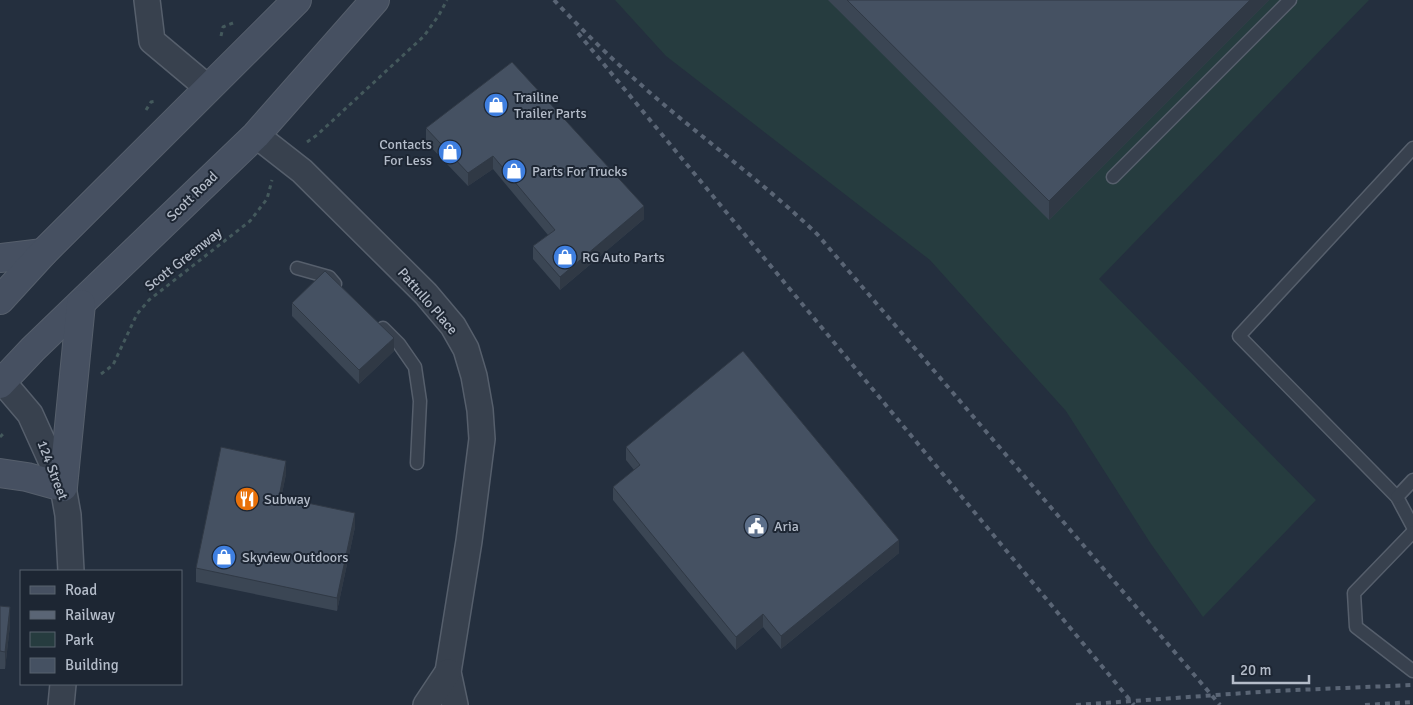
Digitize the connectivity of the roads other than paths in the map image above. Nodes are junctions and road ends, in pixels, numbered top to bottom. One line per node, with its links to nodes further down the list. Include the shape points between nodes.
1 (147, 0): 5 (street, via 152,41)
2 (297, 0): 5 (main road)
3 (375, 0): 6 (main road, Scott Road)
4 (1290, 0): 8 (lane)
5 (208, 88): 9 (main road)
6 (256, 135): 14 (main road, Scott Road); 26 (street, Pattullo Place, via 302,171 426,294 453,326 466,349 474,376 482,439)
7 (1413, 148): 21 (lane, via 1239,336)
8 (1113, 177)
9 (43, 253): 10 (main road); 13 (main road)
10 (0, 258)
11 (297, 268): 12 (lane, via 329,278)
12 (343, 291)
13 (0, 300)
14 (81, 304): 16 (main road, Scott Road); 20 (main road)
15 (371, 318): 17 (lane, via 399,344 415,367 420,402)
16 (1, 381): 20 (street, 124 Street, via 30,414)
17 (417, 464)
18 (0, 473): 20 (main road)
19 (1413, 480): 21 (lane)
20 (63, 487): 24 (street, 124 Street)
21 (1397, 497): 22 (lane)
22 (1413, 527)
23 (1413, 532): 25 (lane, via 1354,593 1356,627)
24 (71, 570)
25 (1413, 671)
26 (448, 672): 29 (street, Pattullo Place); 30 (street, Pattullo Place)
27 (63, 685): 28 (street)
28 (61, 705)
29 (426, 705)
30 (455, 705)

